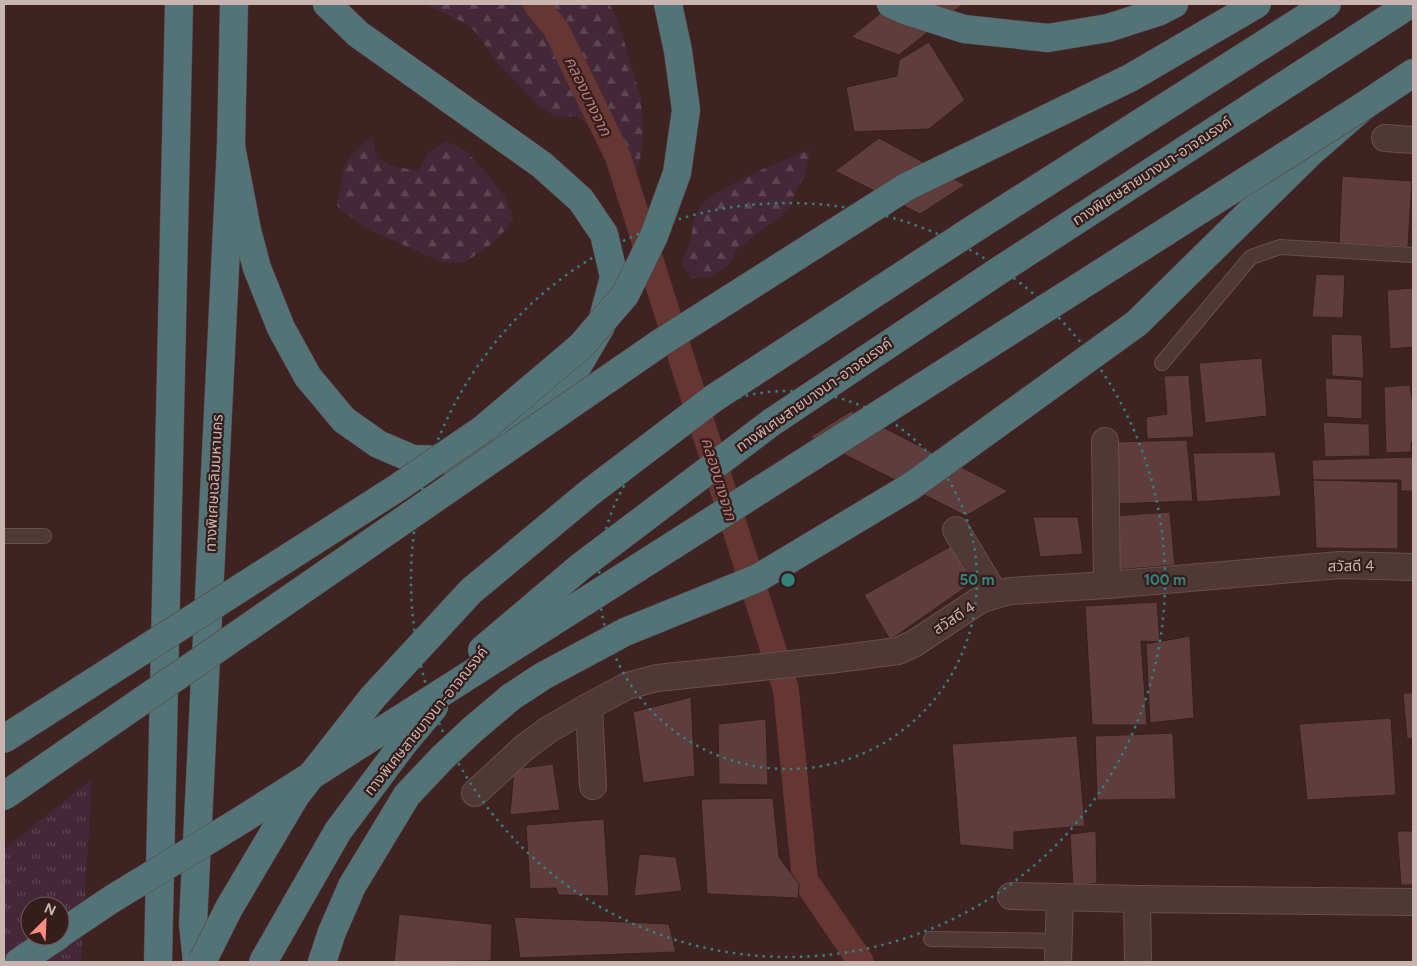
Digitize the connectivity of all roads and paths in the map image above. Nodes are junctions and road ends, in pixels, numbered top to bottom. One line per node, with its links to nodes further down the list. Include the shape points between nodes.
1 (179, 4): 37 (highway)
2 (234, 4): 14 (highway, ทางพิเศษเฉลิมมหานคร)
3 (327, 4): 14 (highway, via 358,34 542,165 582,200 604,234 614,277 601,326 569,381 494,447 452,460 413,459 378,444 344,420 308,377 281,328 257,268)
4 (668, 4): 25 (highway, bridge, via 686,110 677,173 654,236 625,295 581,346 476,435)
5 (891, 4): 6 (highway, via 964,29 1048,38 1108,28)
6 (1174, 4)
7 (1257, 4): 28 (highway, bridge, via 1130,78 906,187 660,342)
8 (1327, 4): 40 (highway, bridge, via 714,398 589,493 471,591 374,697 296,795 229,908)
9 (1410, 4): 41 (highway, ทางพิเศษสายบางนา-อาจณรงค์, bridge, via 841,375 772,422 580,567 482,650 403,744 338,831)
10 (1413, 73): 11 (highway)
11 (1365, 105): 33 (highway, bridge); 42 (highway, bridge, via 1312,152 1137,323 910,486 758,578 625,632 543,676 498,708 442,758 407,795 352,886)
12 (1386, 138): 13 (street)
13 (1413, 140)
14 (231, 146): 39 (highway, ทางพิเศษเฉลิมมหานคร, via 193,924)
15 (1413, 255): 16 (lane, via 1280,247 1251,257)
16 (1162, 363)
17 (1105, 441): 22 (street)
18 (956, 530): 23 (street)
19 (4, 536): 20 (lane)
20 (44, 536)
21 (1413, 567): 22 (street, สวัสดี 4, via 1340,565)
22 (1107, 585): 23 (street, สวัสดี 4)
23 (995, 595): 24 (street, สวัสดี 4, via 980,600 908,647 898,650 657,678 627,686)
24 (586, 708): 26 (street, via 589,709); 27 (street, สวัสดี 4, via 525,746)
25 (4, 739)
26 (593, 786)
27 (475, 793)
28 (4, 796)
29 (1011, 896): 30 (street)
30 (1060, 898): 31 (street); 36 (street)
31 (1137, 900): 32 (street); 43 (street)
32 (1413, 902)
33 (70, 928)
34 (931, 939): 36 (lane)
35 (43, 946): 38 (highway)
36 (1058, 952)
37 (157, 957)
38 (19, 962)
39 (197, 962)
40 (202, 962)
41 (262, 962)
42 (322, 962)
43 (1138, 962)

